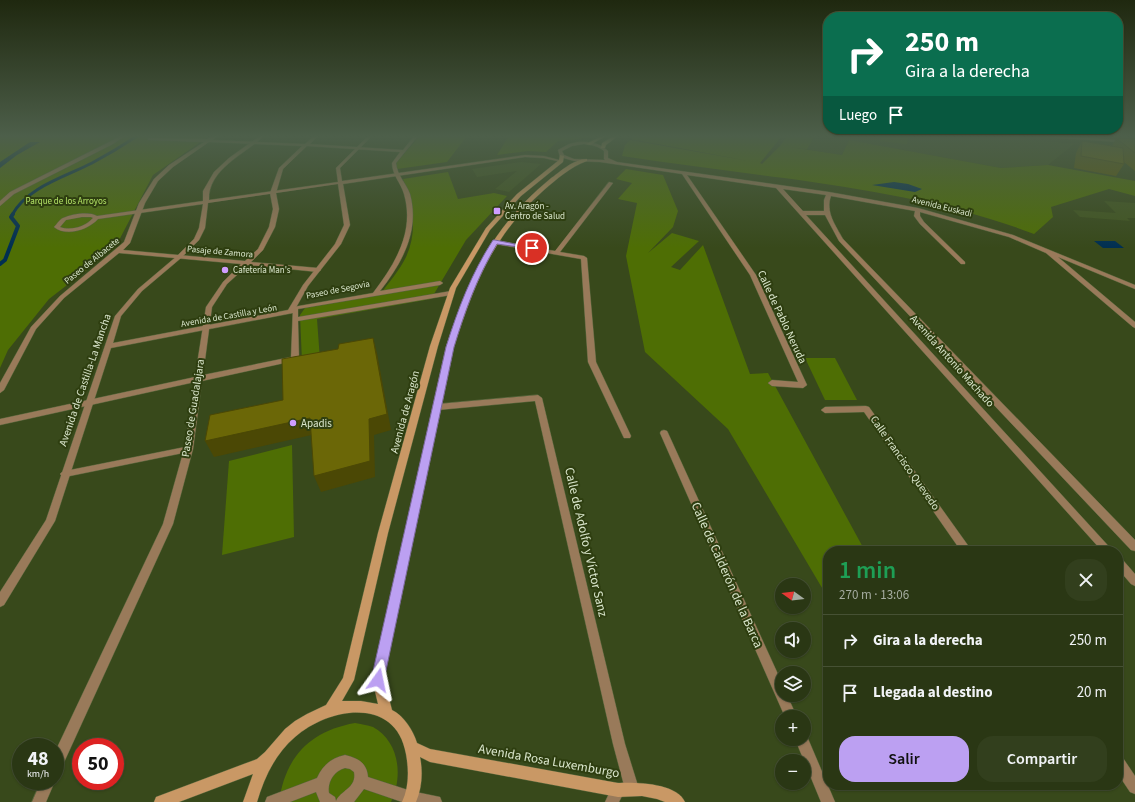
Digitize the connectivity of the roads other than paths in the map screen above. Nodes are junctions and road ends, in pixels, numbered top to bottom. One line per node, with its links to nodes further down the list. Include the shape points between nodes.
1 (51, 173): 18 (street, via 12,193)
2 (163, 173): 20 (street, Paseo de Albacete, via 142,203)
3 (216, 173): 17 (street, Avenida de Castilla-La Mancha, via 206,191)
4 (279, 173): 15 (street, Paseo de Guadalajara)
5 (339, 173): 12 (street)
6 (401, 173): 10 (street)
7 (542, 173): 34 (main road, Avenida de Aragón, via 488,229)
8 (562, 173): 24 (main road, via 532,196)
9 (680, 173): 11 (street, Avenida Euskadi)
10 (397, 174): 12 (street); 35 (street, Paseo de Segovia, via 407,195 412,219 409,235 395,267)
11 (684, 174): 14 (street, Avenida Euskadi); 42 (street, Calle de Pablo Neruda, via 753,275 803,385)
12 (341, 183): 15 (street); 31 (street, via 346,225 338,244)
13 (611, 183): 27 (street)
14 (778, 187): 16 (street, Avenida Euskadi); 21 (street, Avenida Antonio Machado)
15 (273, 193): 17 (street); 29 (street, Paseo de Guadalajara, via 276,209 272,227 260,250)
16 (828, 194): 19 (street, Avenida Euskadi); 22 (street)
17 (206, 202): 20 (street); 28 (street, Avenida de Castilla-La Mancha, via 202,228 196,240)
18 (0, 204)
19 (918, 210): 25 (street, Avenida Euskadi); 30 (street, via 917,216 922,223)
20 (140, 212): 23 (street); 26 (street, Paseo de Albacete, via 127,243)
21 (802, 213): 22 (street); 53 (street, Avenida Antonio Machado)
22 (827, 213): 54 (street, Avenida Antonio Machado, via 841,240)
23 (96, 218): 23 (street, via 87,214 76,216 64,219 57,227 63,230 74,229 92,223)
24 (495, 242): 27 (street); 45 (main road, via 465,298 450,347)
25 (1044, 248): 33 (street, Avenida Euskadi); 38 (street)
26 (119, 251): 28 (street, Pasaje de Zamora); 43 (street, Paseo de Albacete, via 62,297 34,328)
27 (557, 252): 49 (street, via 584,258 592,362)
28 (179, 257): 29 (street, Pasaje de Zamora); 40 (street, Avenida de Castilla-La Mancha, via 140,290 118,316)
29 (247, 263): 31 (street, Pasaje de Zamora); 39 (street, Paseo de Guadalajara, via 225,283 209,307)
30 (963, 263)
31 (318, 270): 36 (street, via 298,296)
32 (440, 283): 35 (street)
33 (1135, 287)
34 (451, 293): 37 (street); 58 (main road, Avenida de Aragón, via 434,346 384,533 348,680)
35 (375, 294): 36 (street, Paseo de Segovia)
36 (295, 308): 37 (street); 39 (street, Avenida de Castilla y León, via 283,315)
37 (295, 320): 41 (street, via 295,358)
38 (1135, 326)
39 (205, 330): 40 (street, Avenida de Castilla y León); 41 (street, Paseo de Guadalajara)
40 (108, 346): 44 (street, Avenida de Castilla-La Mancha)
41 (198, 380): 44 (street); 50 (street, Paseo de Guadalajara)
42 (772, 383)
43 (0, 390)
44 (89, 403): 47 (street); 51 (street, Avenida de Castilla-La Mancha)
45 (438, 407): 60 (main road, via 378,680); 69 (street, Calle de Adolfo y Víctor Sanz, via 538,398)
46 (825, 410): 52 (street, Calle Francisco Quevedo, via 866,409)
47 (0, 422)
48 (664, 433): 59 (street, Calle de Calderón de la Barca)
49 (627, 436)
50 (189, 449): 51 (street); 62 (street, Paseo de Guadalajara, via 168,524)
51 (65, 474): 57 (street, Avenida de Castilla-La Mancha, via 50,521)
52 (963, 546)
53 (1103, 546)
54 (1135, 547)
55 (1123, 568): 56 (street)
56 (1135, 581)
57 (0, 602)
58 (331, 709): 60 (main road, via 360,706); 64 (main road, via 310,718 285,737)
59 (788, 710)
60 (386, 713): 63 (main road, via 402,725)
61 (804, 746): 81 (street)
62 (64, 747)
63 (414, 748): 71 (main road, Avenida Rosa Luxemburgo, via 438,757); 72 (main road, via 416,778)
64 (269, 756): 74 (main road, via 261,764); 75 (main road, via 254,786)
65 (1123, 770): 68 (street)
66 (359, 781): 67 (street, via 359,768 356,764 345,761 328,771); 72 (street); 78 (street, via 353,795)
67 (323, 784): 76 (street); 77 (street, via 324,797)
68 (1135, 787)
69 (632, 789): 71 (main road, Avenida Rosa Luxemburgo); 80 (main road, Avenida Rosa Luxemburgo, via 640,788 665,794)
70 (44, 790): 73 (street)
71 (615, 796)
72 (410, 800): 79 (street)
73 (39, 802)
74 (161, 802)
75 (250, 802)
76 (272, 802)
77 (330, 802)
78 (343, 802)
79 (435, 802)
80 (678, 802)
81 (828, 802)

